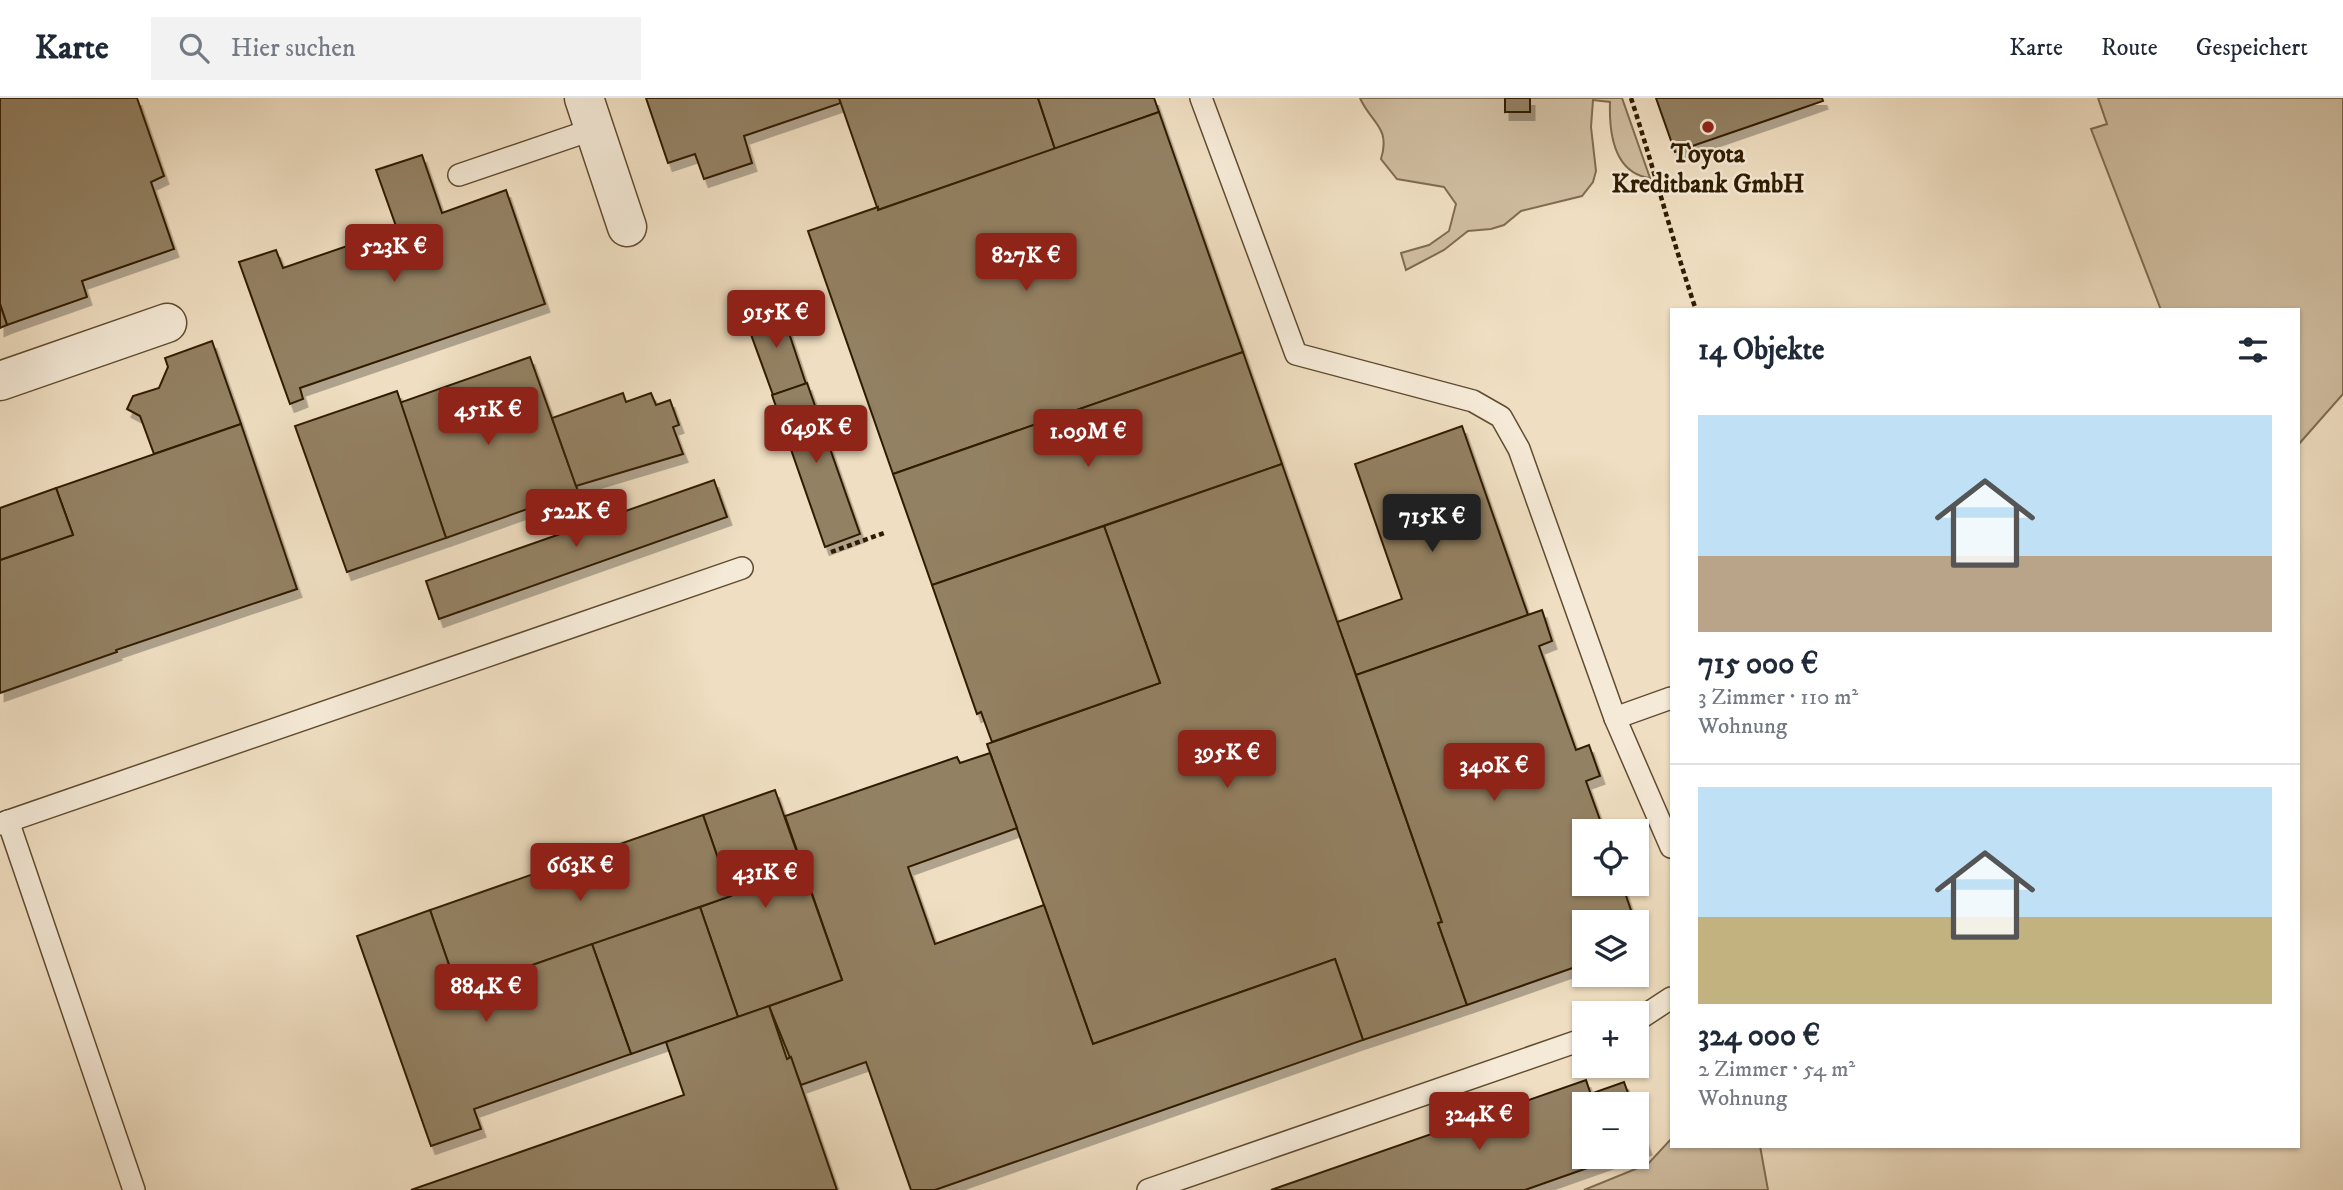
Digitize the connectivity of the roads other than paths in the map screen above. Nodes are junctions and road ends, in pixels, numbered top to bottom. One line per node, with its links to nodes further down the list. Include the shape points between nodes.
1 (1201, 98): 9 (lane, via 1296,354 1473,401 1501,417 1519,449)
2 (589, 113): 3 (lane); 4 (street)
3 (459, 175)
4 (627, 227)
5 (167, 323): 6 (street)
6 (0, 381)
7 (742, 568): 10 (lane)
8 (1670, 698): 9 (lane)
9 (1615, 718): 11 (lane)
10 (4, 822): 15 (lane)
11 (1670, 845)
12 (1670, 999): 13 (lane)
13 (1649, 1012)
14 (1572, 1043): 16 (lane)
15 (134, 1190)
16 (1148, 1190)

